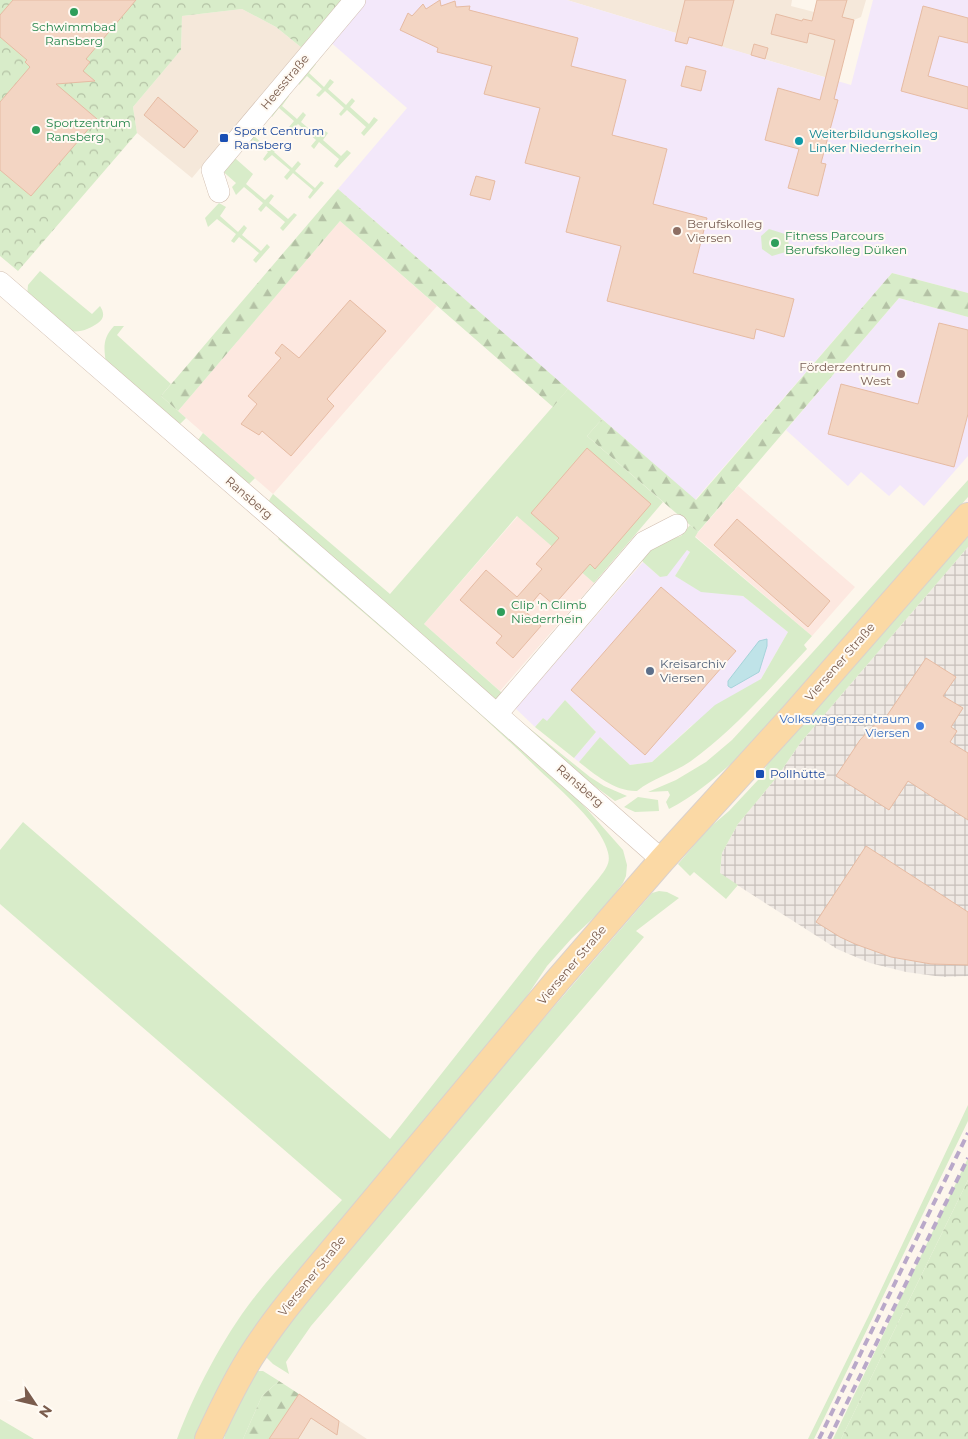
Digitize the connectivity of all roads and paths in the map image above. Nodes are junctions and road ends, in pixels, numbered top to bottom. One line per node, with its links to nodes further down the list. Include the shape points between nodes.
1 (355, 0): 2 (street, Heesstraße, via 212,170)
2 (219, 192)
3 (0, 282): 6 (street, Ransberg)
4 (968, 516): 7 (main road, Viersener Straße, via 794,716)
5 (677, 525): 6 (street, via 644,542)
6 (497, 714): 7 (street, Ransberg)
7 (662, 860): 8 (main road, Viersener Straße, via 283,1310 238,1378)
8 (208, 1439)

